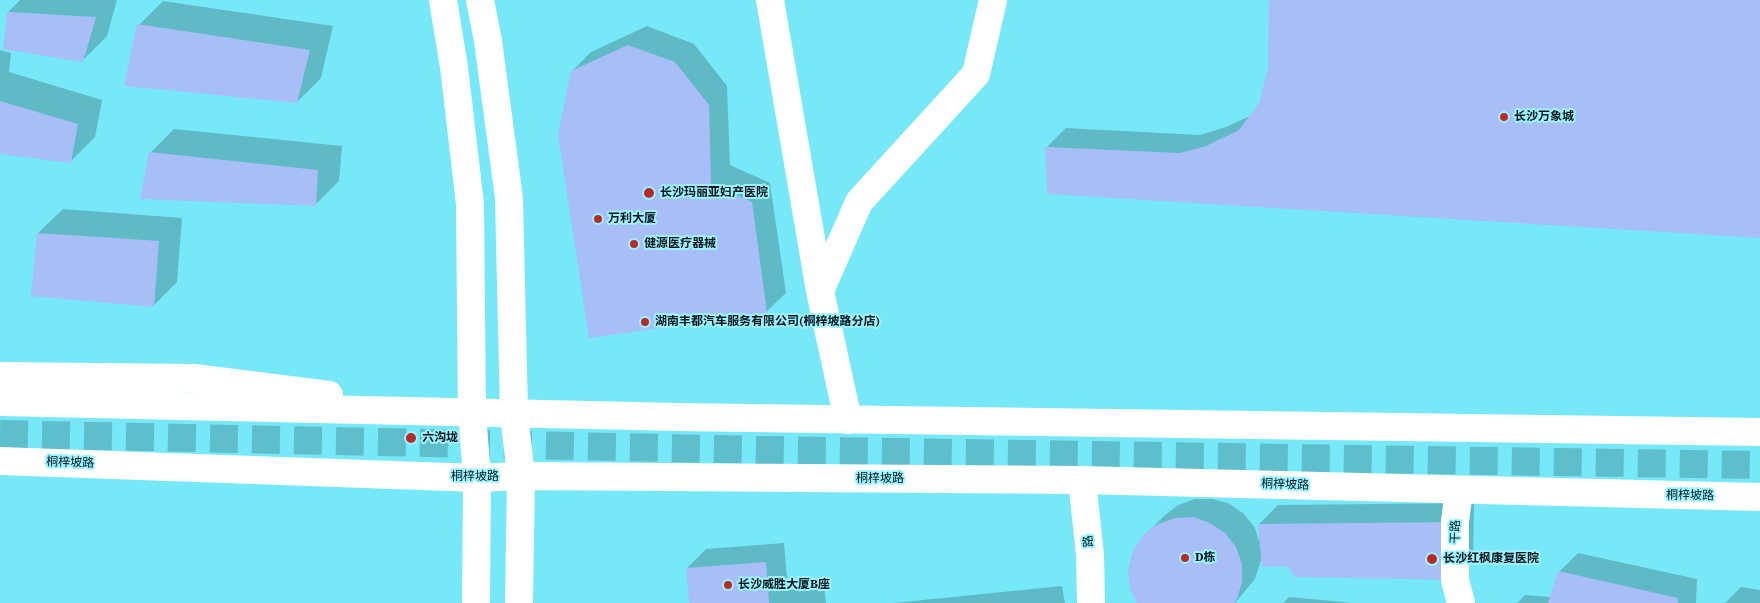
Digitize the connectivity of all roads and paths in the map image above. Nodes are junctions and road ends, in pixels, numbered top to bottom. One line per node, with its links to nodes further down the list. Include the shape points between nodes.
1 (443, 0): 8 (main road, via 470,204)
2 (480, 0): 9 (main road, via 509,198)
3 (770, 0): 5 (main road)
4 (993, 0): 5 (main road, via 976,74 859,202)
5 (820, 290): 10 (main road)
6 (0, 376): 8 (main road, via 194,378)
7 (0, 402): 8 (main road)
8 (472, 413): 9 (main road); 14 (main road)
9 (514, 414): 10 (main road); 13 (main road)
10 (848, 420): 11 (main road)
11 (1760, 432)
12 (0, 461): 14 (main road, 桐梓坡路)
13 (521, 476): 14 (main road, 桐梓坡路); 15 (main road, 桐梓坡路); 19 (main road)
14 (477, 478): 18 (main road)
15 (1082, 480): 16 (main road, 桐梓坡路); 20 (main road, 路, via 1090,555)
16 (1459, 490): 17 (main road, 桐梓坡路); 21 (main road, 干路, via 1455,522 1455,580)
17 (1760, 497)
18 (476, 603)
19 (519, 603)
20 (1091, 603)
21 (1461, 603)

